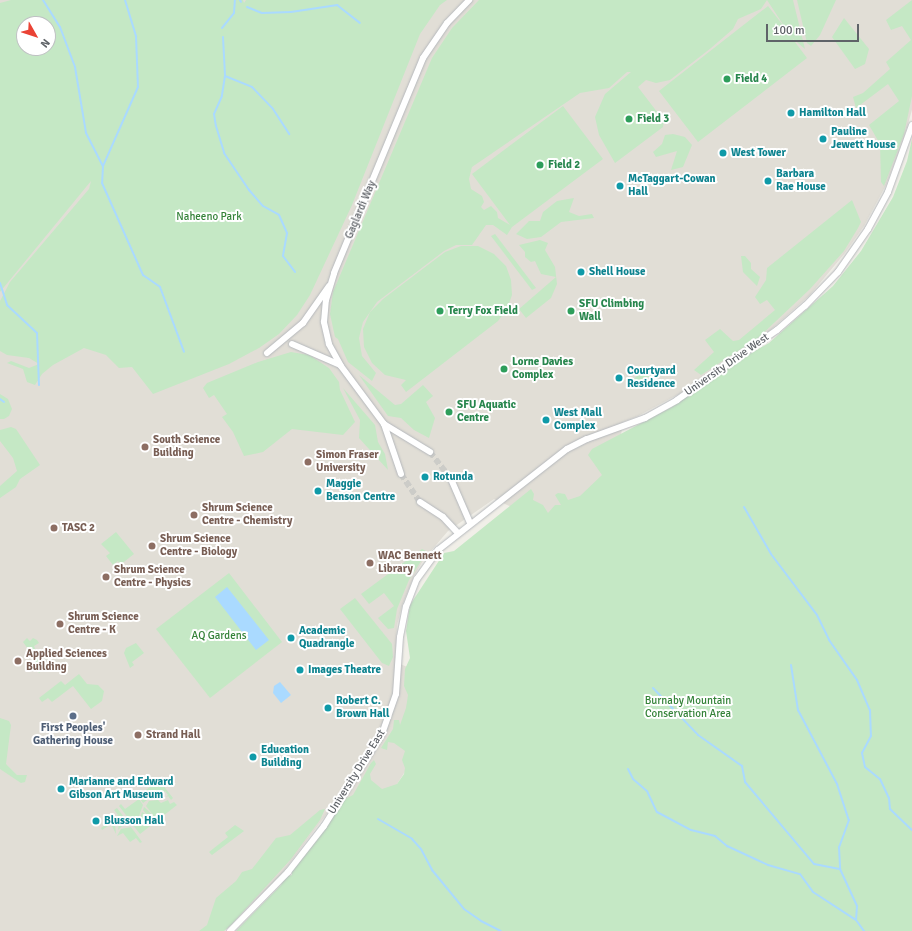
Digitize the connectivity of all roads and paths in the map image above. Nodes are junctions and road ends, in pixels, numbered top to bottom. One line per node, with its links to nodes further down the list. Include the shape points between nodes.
1 (469, 0): 3 (street, Gaglardi Way, via 447,23 424,58)
2 (912, 126): 12 (street, University Drive West, via 888,192 868,229 838,272 805,306 771,334 677,400 645,418 587,439 568,449)
3 (329, 286): 5 (street, via 303,323); 6 (street, Gaglardi Way, via 324,322 329,344)
4 (292, 344): 6 (street)
5 (267, 353)
6 (341, 366): 7 (street, Gaglardi Way)
7 (384, 424): 8 (street, Gaglardi Way); 9 (street, Gaglardi Way)
8 (430, 452)
9 (401, 474)
10 (451, 479): 12 (street)
11 (420, 502): 14 (street, via 443,516)
12 (470, 524): 13 (street, University Drive West)
13 (464, 528): 14 (street, University Drive East)
14 (458, 533): 15 (street, University Drive East, via 425,566 411,593 401,629 396,694 382,734 324,826 302,855 272,891)
15 (230, 931)

